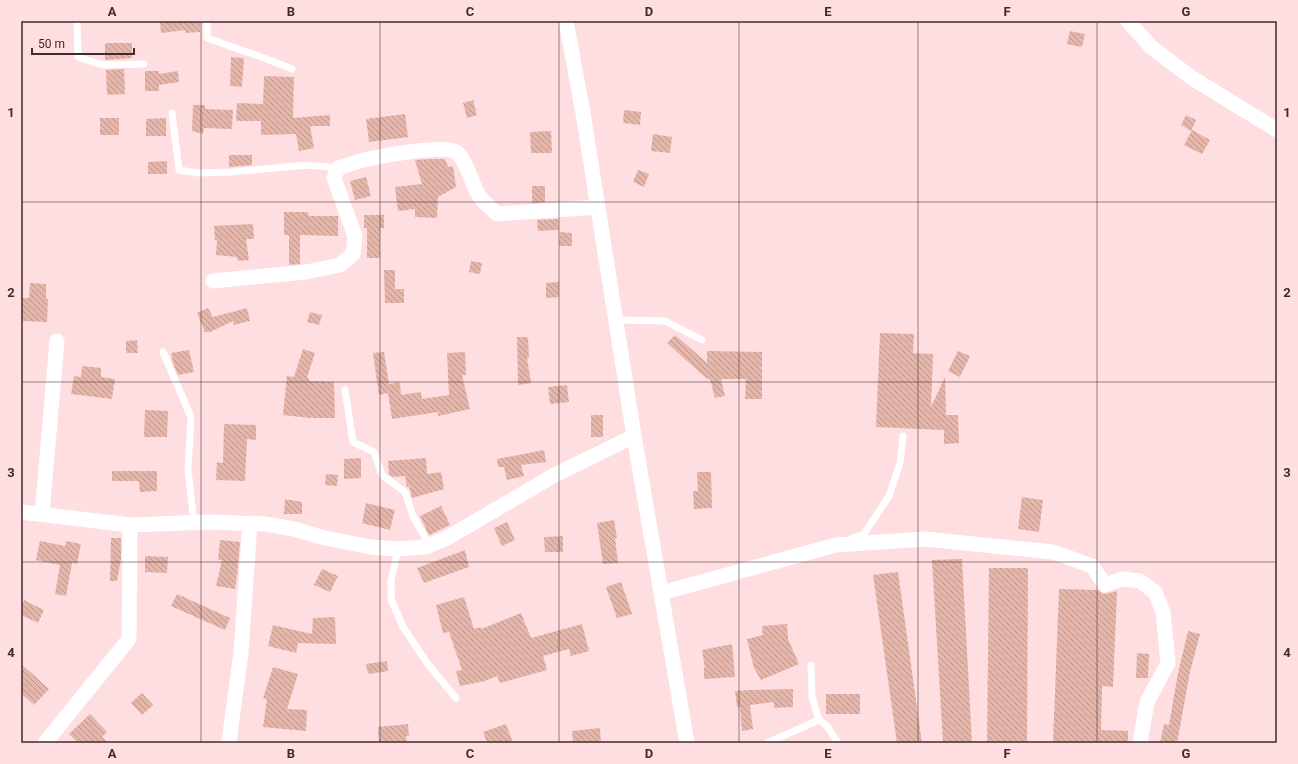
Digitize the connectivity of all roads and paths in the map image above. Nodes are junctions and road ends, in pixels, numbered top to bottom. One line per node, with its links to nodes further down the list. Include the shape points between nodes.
1 (77, 21): 5 (lane, via 78,56 103,65)
2 (207, 21): 6 (lane, via 207,38)
3 (566, 21): 10 (street)
4 (1128, 21): 8 (street, via 1151,47 1192,78)
5 (144, 64)
6 (292, 70)
7 (172, 113): 9 (lane, via 180,170 198,173 232,172 306,165)
8 (1277, 130)
9 (338, 168): 10 (street, via 366,159 446,149 456,152 479,196 497,214); 11 (street, via 334,178 355,236 353,254 340,265 306,272)
10 (598, 207): 12 (street)
11 (213, 281)
12 (616, 320): 13 (lane, via 665,321); 17 (street)
13 (702, 340)
14 (57, 341): 20 (street)
15 (163, 352): 21 (lane, via 191,417 188,469)
16 (346, 390): 24 (lane, via 353,442 374,452 382,475 405,492)
17 (634, 436): 24 (street, via 553,476 446,538); 27 (street)
18 (903, 436): 25 (lane, via 900,463 889,496 877,516 864,534)
19 (21, 512): 20 (street)
20 (42, 514): 23 (street)
21 (194, 523): 22 (street); 23 (street)
22 (250, 523): 26 (street, via 294,529 371,548); 31 (street, via 242,653)
23 (130, 525): 32 (street, via 129,639)
24 (429, 545): 26 (street)
25 (836, 545): 27 (street); 36 (street, via 926,539 1053,552 1092,566 1105,585 1122,579 1140,581 1155,592 1163,612 1168,663 1147,702)
26 (398, 549): 29 (lane, via 391,581 391,599 403,627 427,663)
27 (661, 593): 33 (street)
28 (812, 665): 30 (lane, via 812,697)
29 (456, 698)
30 (818, 720): 34 (lane); 35 (lane, via 827,726)
31 (229, 741)
32 (45, 743)
33 (687, 743)
34 (767, 743)
35 (838, 743)
36 (1140, 743)

